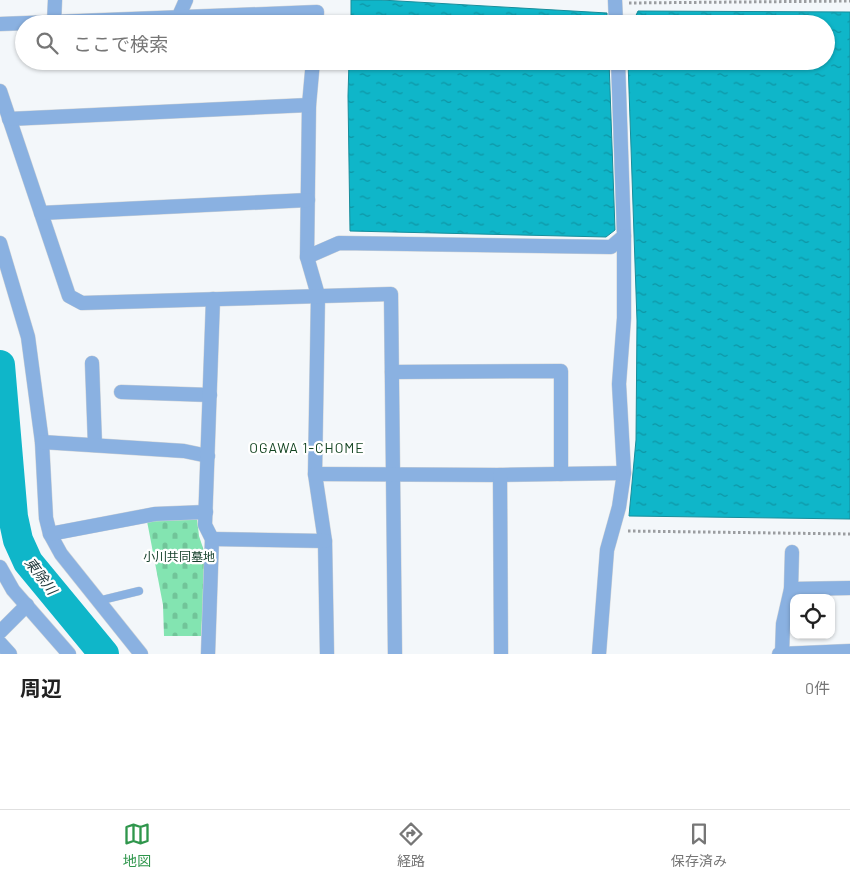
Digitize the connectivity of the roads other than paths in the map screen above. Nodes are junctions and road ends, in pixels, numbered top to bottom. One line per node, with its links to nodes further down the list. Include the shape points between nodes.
1 (55, 0): 4 (street)
2 (186, 0): 5 (street)
3 (615, 2): 8 (street)
4 (54, 15)
5 (179, 15)
6 (247, 15): 7 (street, via 316,12)
7 (316, 15)
8 (616, 15)
9 (15, 23): 10 (street)
10 (0, 24)
11 (312, 70): 14 (street)
12 (618, 70): 18 (street)
13 (0, 91): 15 (street)
14 (309, 105): 15 (street); 16 (street)
15 (9, 119): 17 (street)
16 (308, 200): 17 (street); 20 (street)
17 (41, 213): 22 (street, via 69,296 82,303)
18 (624, 236): 20 (street, via 611,247 339,243); 30 (street, via 624,318 619,384)
19 (0, 243): 27 (street, via 28,337)
20 (307, 257): 21 (street)
21 (318, 295): 22 (street); 24 (street, via 391,294); 31 (street)
22 (213, 298): 26 (street)
23 (92, 362): 28 (street)
24 (392, 372): 32 (street, via 561,371); 33 (street)
25 (121, 392): 26 (street)
26 (210, 395): 29 (street)
27 (42, 442): 28 (street); 36 (street, via 46,518)
28 (95, 446): 29 (street, via 184,451)
29 (208, 456): 35 (street)
30 (624, 473): 32 (street); 56 (street, via 607,550)
31 (315, 474): 33 (street); 38 (street)
32 (561, 474): 34 (street)
33 (393, 475): 34 (street); 54 (street)
34 (500, 475): 55 (street)
35 (206, 512): 36 (street, via 155,514); 37 (street, via 205,525)
36 (50, 534): 44 (street, via 61,554)
37 (212, 539): 38 (street); 52 (street)
38 (325, 541): 53 (street)
39 (792, 552): 42 (street)
40 (0, 567): 45 (street)
41 (850, 588): 42 (street)
42 (791, 589): 57 (street, via 782,624)
43 (139, 591): 44 (lane)
44 (98, 601): 51 (street)
45 (26, 605): 46 (street); 50 (street)
46 (0, 632)
47 (0, 643): 49 (street)
48 (850, 651): 57 (street)
49 (10, 654)
50 (68, 654)
51 (141, 654)
52 (208, 654)
53 (327, 654)
54 (395, 654)
55 (501, 654)
56 (599, 654)
57 (781, 654)

